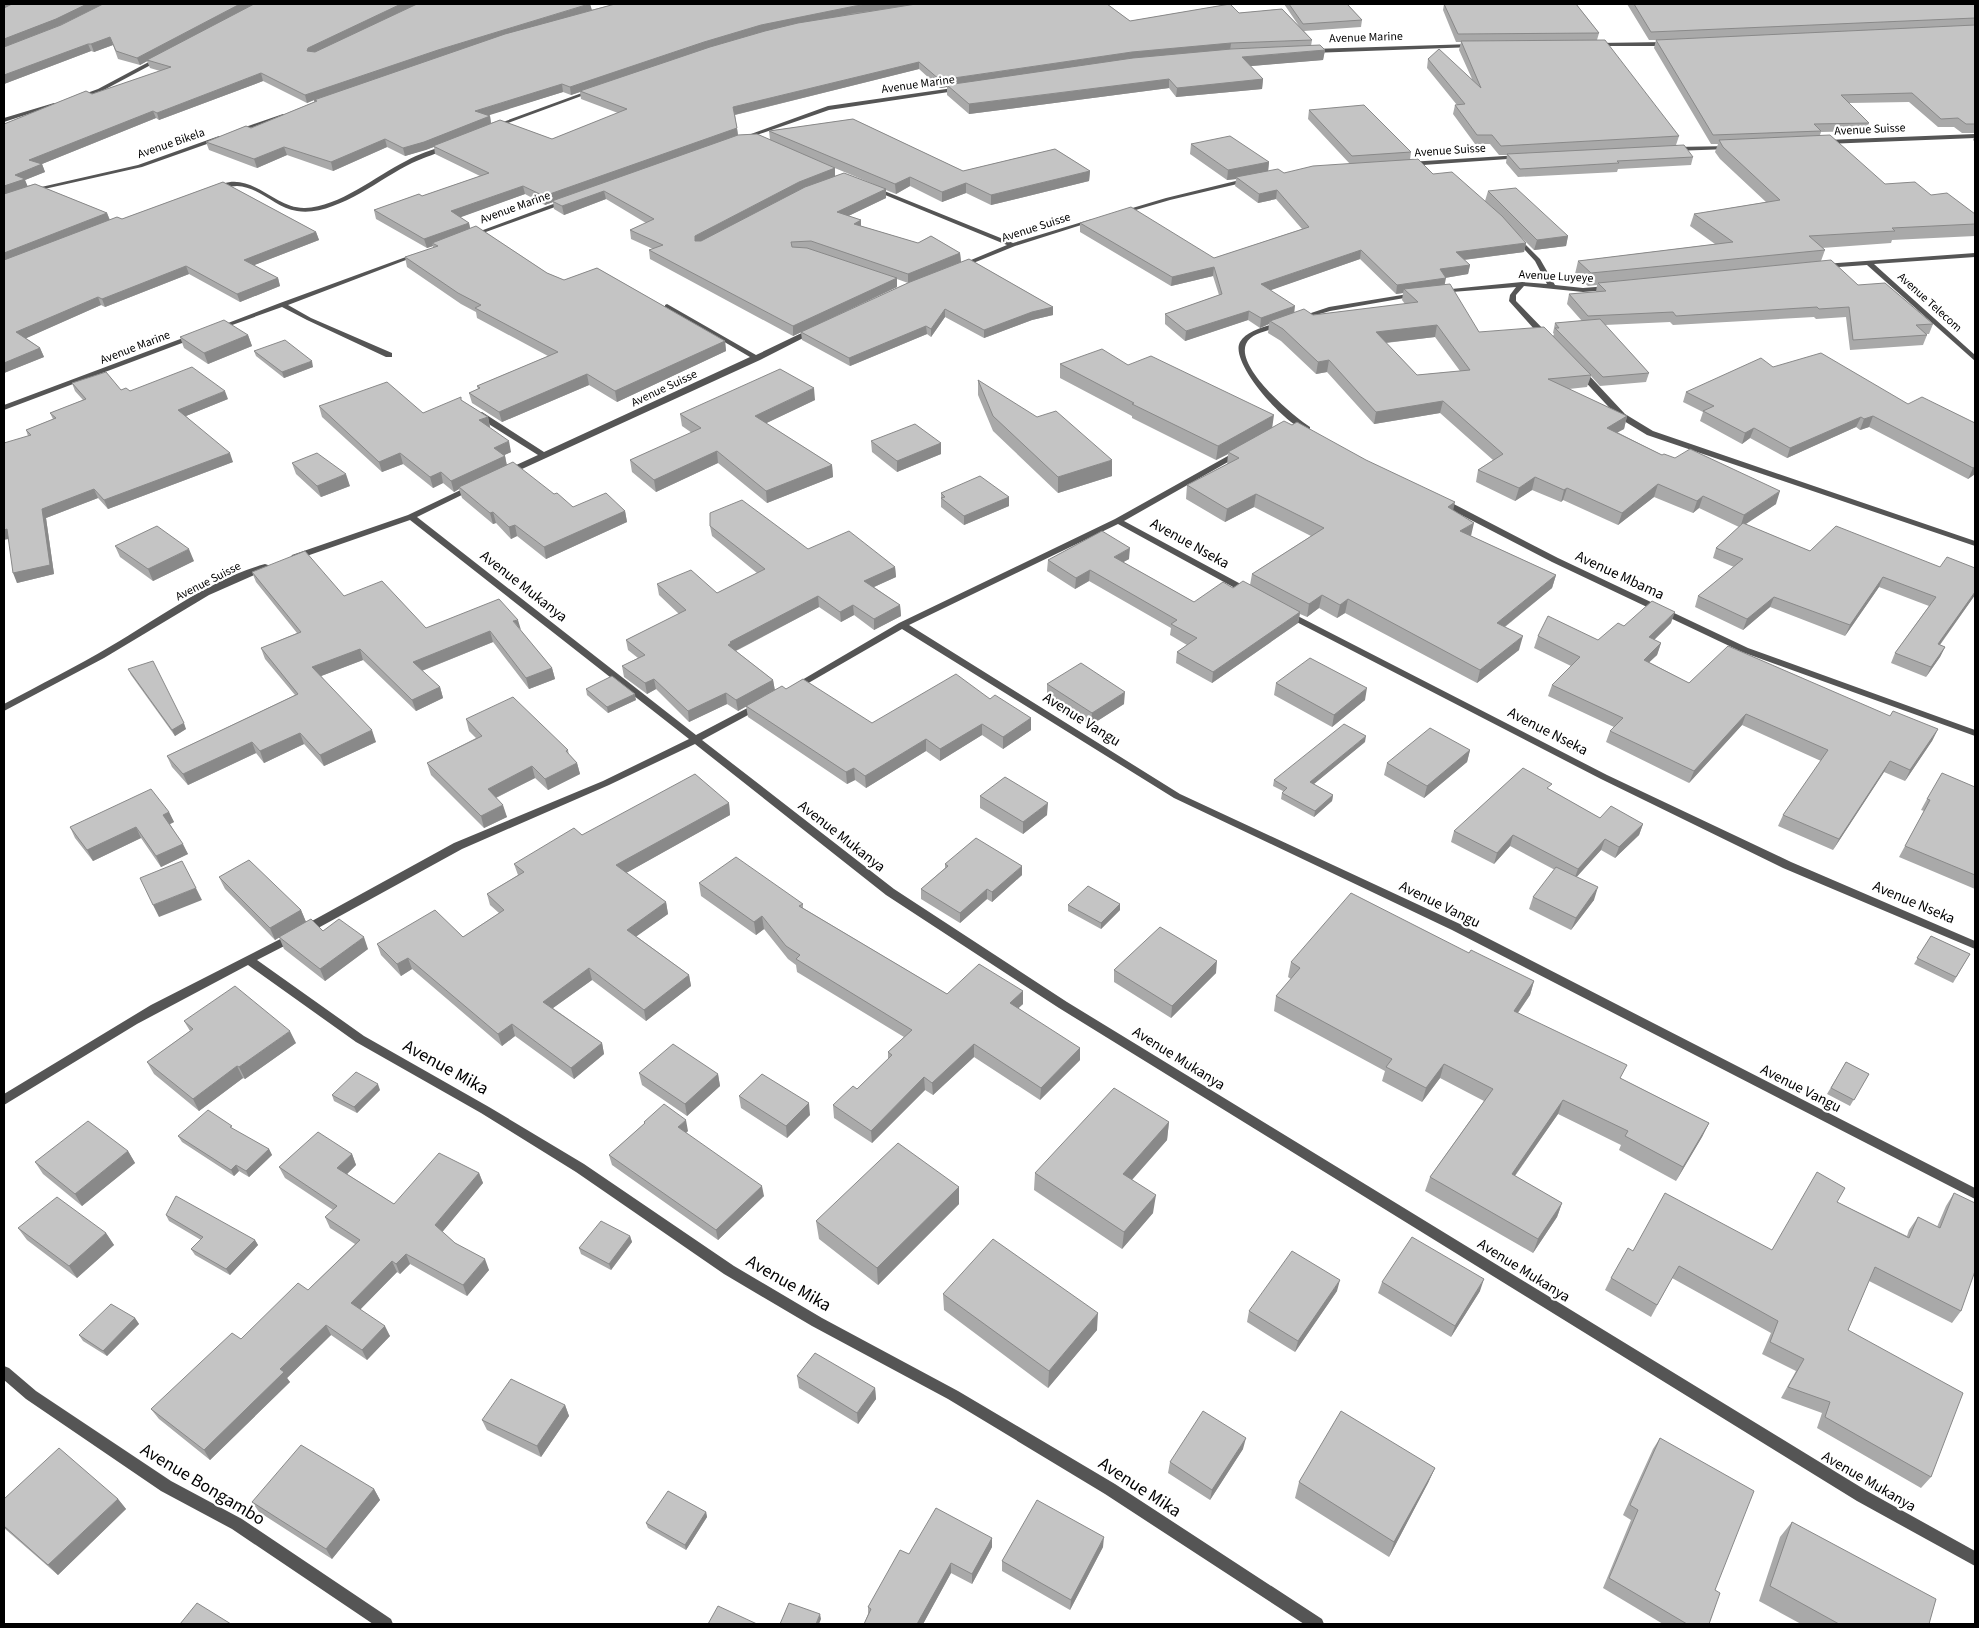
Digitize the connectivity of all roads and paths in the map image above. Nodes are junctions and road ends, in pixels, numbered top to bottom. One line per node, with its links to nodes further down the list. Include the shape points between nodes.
1 (1679, 43): 2 (street)
2 (1591, 45)
3 (1476, 46): 4 (street, Avenue Marine)
4 (1309, 51)
5 (168, 54): 8 (street, via 100,90)
6 (602, 87): 12 (street)
7 (968, 88): 13 (street, Avenue Marine, via 828,108)
8 (71, 99)
9 (62, 102): 11 (street)
10 (296, 111): 28 (street, Avenue Bikela, via 140,166)
11 (4, 120)
12 (492, 128)
13 (750, 135): 15 (street); 17 (street, Avenue Marine)
14 (1975, 136): 18 (street, Avenue Suisse)
15 (758, 139)
16 (457, 142): 27 (street, via 409,162 352,194 316,209 290,208 239,184)
17 (731, 142)
18 (1816, 143)
19 (1736, 146): 20 (street)
20 (1666, 150)
21 (1527, 157): 22 (street, Avenue Suisse)
22 (1438, 162): 23 (street, Avenue Suisse); 24 (street)
23 (1400, 165)
24 (1446, 169)
25 (1252, 179): 30 (street)
26 (871, 188): 34 (street)
27 (210, 190)
28 (22, 193)
29 (572, 199): 33 (street, Avenue Marine)
30 (1115, 214)
31 (1106, 216): 34 (street, Avenue Suisse)
32 (1509, 229): 41 (street, via 1538,260)
33 (460, 239)
34 (1013, 245): 39 (street, Avenue Suisse)
35 (422, 253): 45 (street)
36 (1975, 255): 37 (street)
37 (1868, 262): 38 (street); 55 (street, Avenue Telecom)
38 (1819, 266)
39 (952, 270)
40 (1522, 284): 41 (street, Avenue Luyeye); 43 (street, Avenue Luyeye); 52 (street, via 1512,301)
41 (1553, 287): 42 (street, Avenue Luyeye, via 1583,290)
42 (1614, 288)
43 (1437, 293)
44 (1418, 294): 47 (street, via 1329,309)
45 (282, 304): 50 (street); 53 (street)
46 (667, 306): 54 (street)
47 (1294, 320)
48 (1285, 322): 59 (street, via 1257,333 1243,342 1240,350 1254,378 1291,424)
49 (824, 326): 54 (street, Avenue Suisse)
50 (208, 332)
51 (199, 335): 58 (street, Avenue Marine)
52 (1554, 345)
53 (390, 355)
54 (757, 358): 61 (street, Avenue Suisse)
55 (1975, 359)
56 (1575, 366): 67 (street, via 1622,416 1650,433)
57 (468, 407): 61 (street)
58 (4, 408)
59 (1312, 431)
60 (1245, 450): 66 (street)
61 (543, 455): 62 (street, Avenue Suisse)
62 (499, 476)
63 (482, 484): 65 (street)
64 (1431, 496): 76 (street, Avenue Mbama, via 1555,560 1746,650)
65 (411, 517): 68 (street); 77 (street, Avenue Mukanya)
66 (1118, 521): 70 (street, Avenue Nseka); 72 (street)
67 (1975, 544)
68 (283, 561)
69 (274, 564): 75 (street, Avenue Suisse, via 238,577 81,668)
70 (1257, 597)
71 (1283, 611): 78 (street, Avenue Nseka, via 1604,777 1788,865)
72 (902, 625): 73 (street); 81 (street, Avenue Vangu, via 1177,796 1456,927)
73 (787, 690)
74 (771, 699): 77 (street)
75 (4, 708)
76 (1975, 733)
77 (697, 739): 79 (street, via 606,783 458,846); 83 (street, Avenue Mukanya, via 890,892 1063,1005 1862,1496)
78 (1975, 945)
79 (250, 960): 80 (street, via 177,996); 85 (street, Avenue Mika, via 360,1039 580,1168 729,1270 817,1322 953,1395 1102,1484)
80 (4, 1100)
81 (1975, 1194)
82 (4, 1372): 84 (street, Avenue Bongambo, via 31,1395 166,1486 237,1524)
83 (1975, 1559)
84 (386, 1624)
85 (1317, 1624)

